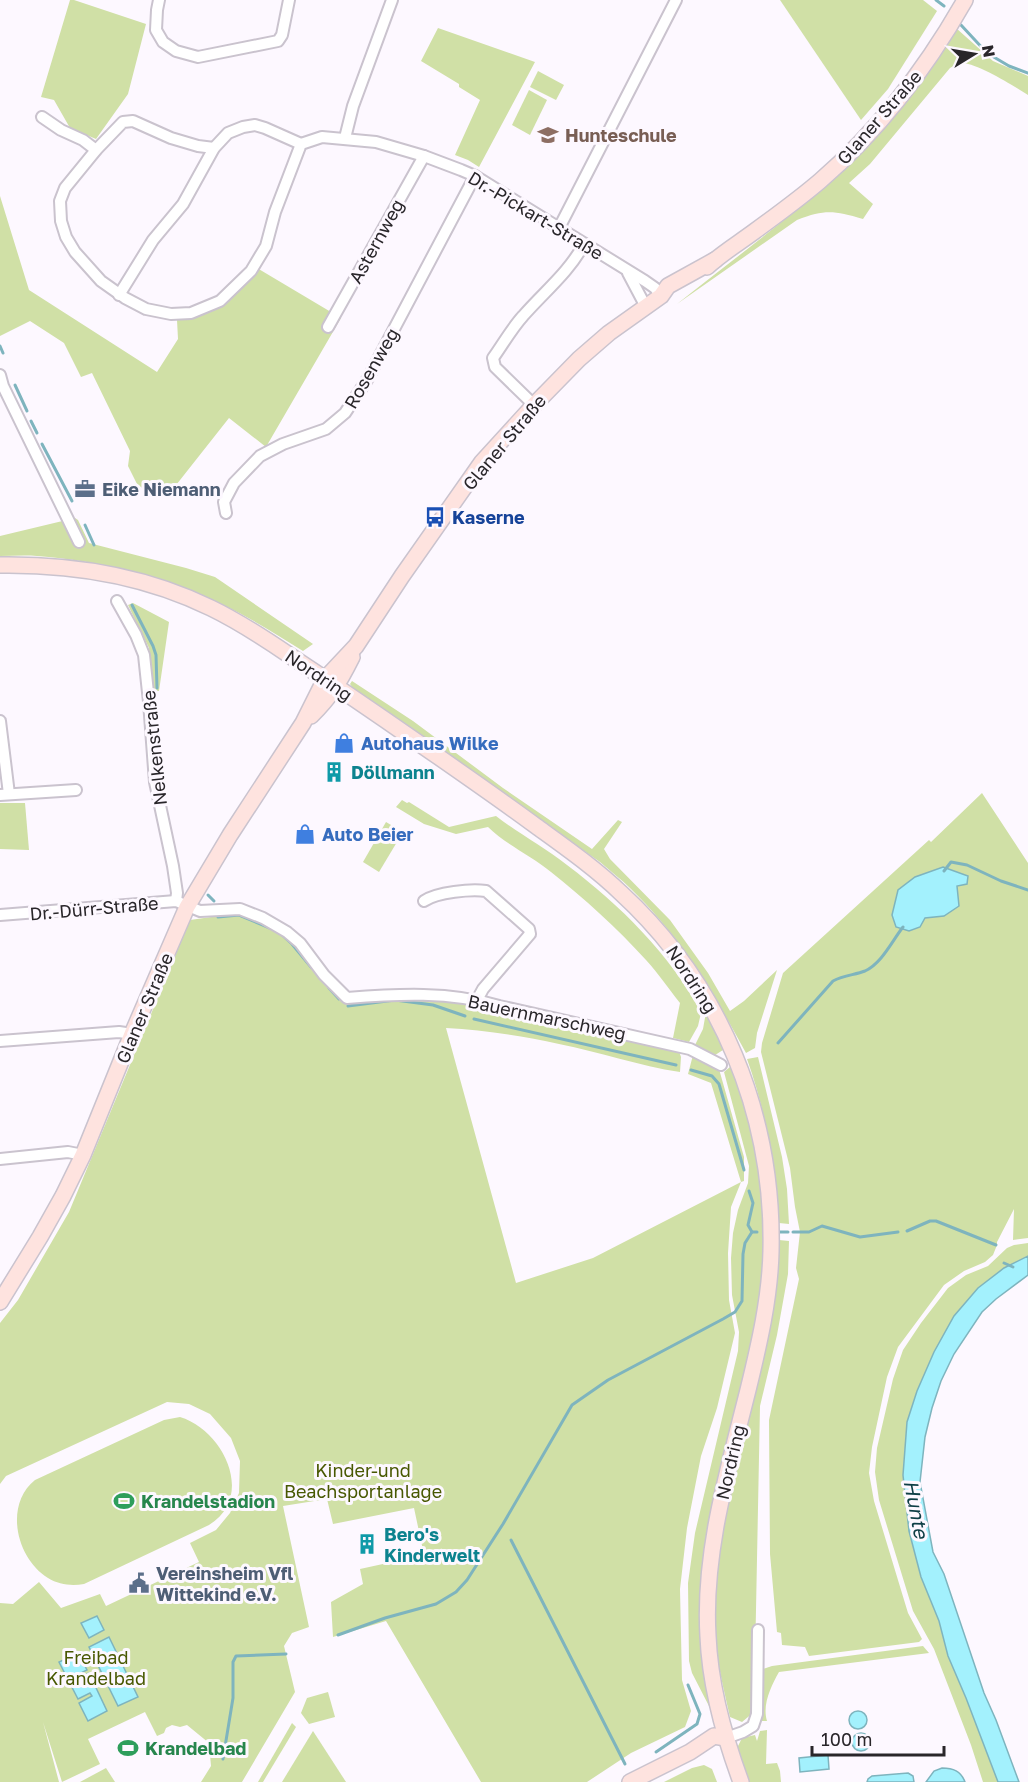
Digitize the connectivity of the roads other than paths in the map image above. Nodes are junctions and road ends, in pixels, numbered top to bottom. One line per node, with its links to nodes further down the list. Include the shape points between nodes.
1 (159, 0): 2 (street, via 156,30 163,42 176,51 198,57 278,41)
2 (289, 0)
3 (392, 0): 7 (street, via 353,105)
4 (676, 0): 13 (street)
5 (965, 0): 17 (street, Glaner Straße, via 904,92 840,163 715,260 668,286)
6 (42, 117): 10 (street)
7 (345, 138): 8 (street, Dr.-Pickart-Straße, via 321,136); 11 (street, Dr.-Pickart-Straße)
8 (301, 144): 9 (street, via 255,125 228,133); 16 (street, via 266,246 251,271 220,302 191,313 171,314 146,309)
9 (214, 148): 10 (street, via 171,138 133,121 123,122); 16 (street, via 183,204 153,240)
10 (96, 150): 16 (street, via 65,188 60,201 61,221 75,252)
11 (424, 156): 12 (street, Dr.-Pickart-Straße); 19 (street, Asternweg)
12 (475, 176): 13 (street, Dr.-Pickart-Straße); 22 (street, Rosenweg, via 367,380 345,413 326,429 260,456 234,483 224,502)
13 (559, 228): 14 (street, Dr.-Pickart-Straße)
14 (584, 244): 15 (street, Dr.-Pickart-Straße); 21 (street, via 493,357 495,367)
15 (626, 270): 17 (street, Dr.-Pickart-Straße); 18 (street, Dr.-Pickart-Straße)
16 (119, 295)
17 (661, 296): 18 (street, Glaner Straße)
18 (646, 307): 21 (street, Glaner Straße, via 579,359)
19 (328, 327)
20 (1, 382): 23 (street)
21 (534, 405): 26 (street, Glaner Straße, via 482,462)
22 (226, 513)
23 (79, 542)
24 (0, 565): 26 (street, Nordring, via 79,569 169,591 244,625)
25 (117, 601): 31 (street, Nelkenstraße, via 144,655 155,782)
26 (331, 683): 31 (street, Glaner Straße, via 327,700 303,723); 41 (street, Nordring, via 561,844 619,891 686,964 744,1075 766,1167 771,1254 758,1349 713,1539 707,1634)
27 (0, 721): 29 (street)
28 (76, 790): 29 (street)
29 (4, 794)
30 (424, 901): 33 (street, via 431,896 486,891 530,929 530,934)
31 (182, 904): 32 (street, Dr.-Dürr-Straße); 33 (street, Bauernmarschweg, via 200,911 240,909 263,918 300,943 347,998 399,994); 34 (street, Glaner Straße)
32 (0, 915)
33 (477, 999): 36 (street, Bauernmarschweg, via 690,1049)
34 (132, 1034): 35 (street); 37 (street, Glaner Straße)
35 (0, 1041)
36 (721, 1065)
37 (83, 1155): 38 (street, via 68,1152); 39 (street, Glaner Straße)
38 (0, 1159)
39 (0, 1302)
40 (758, 1630): 41 (street, via 758,1714 753,1726)
41 (726, 1738): 42 (street, via 718,1748 690,1752); 43 (street, Nordring)
42 (630, 1782)
43 (741, 1782)

